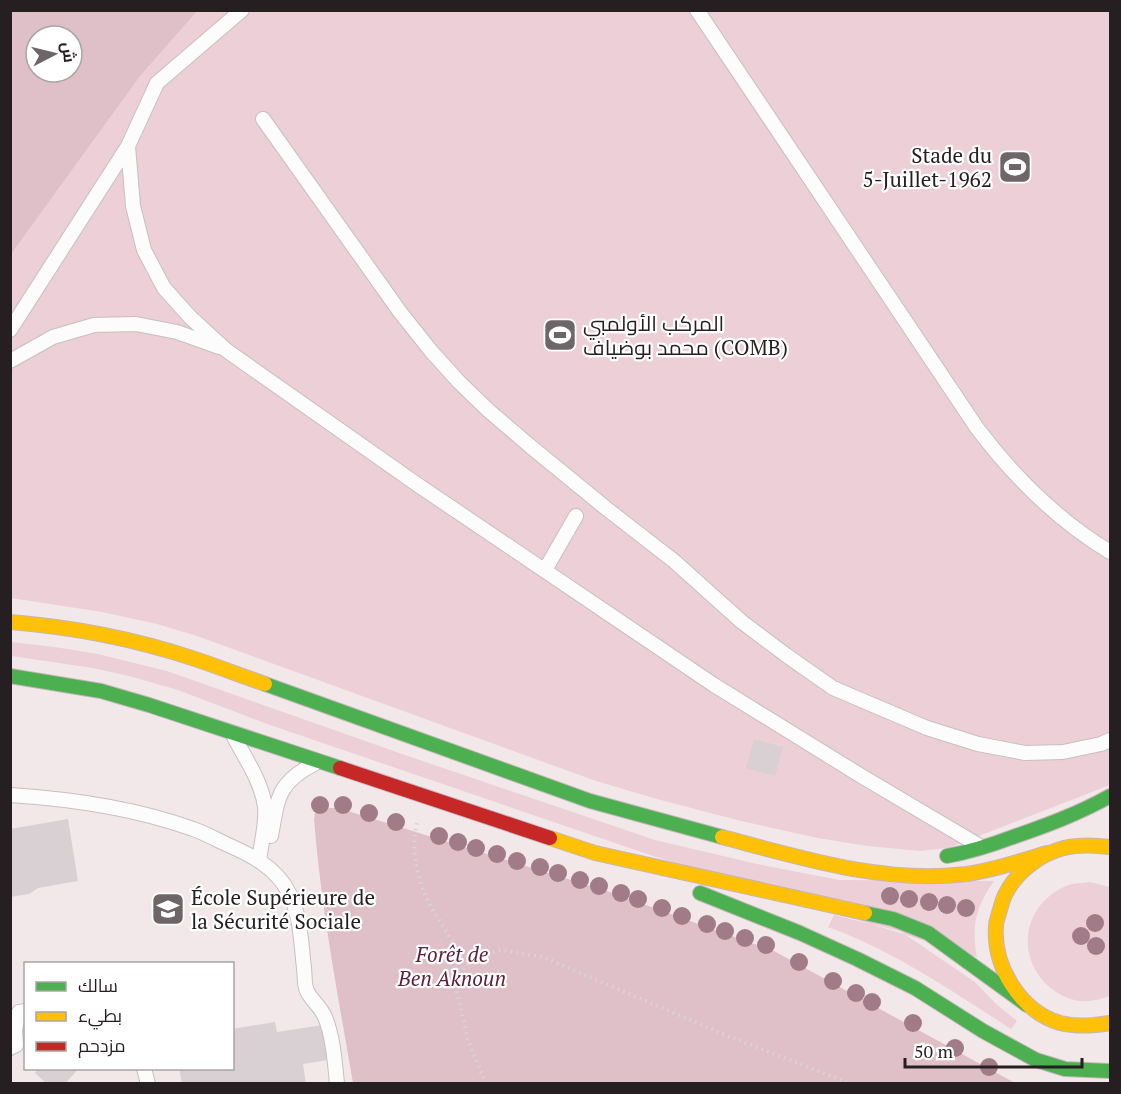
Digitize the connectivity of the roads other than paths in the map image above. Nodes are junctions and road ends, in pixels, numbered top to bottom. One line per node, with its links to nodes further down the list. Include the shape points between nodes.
1 (242, 10): 4 (lane, via 157,83)
2 (697, 10): 9 (lane, via 994,450 1051,510)
3 (263, 119): 14 (lane, via 400,312 459,382 530,446 786,655 833,688 927,728 978,744 1025,753 1063,752)
4 (128, 146): 5 (lane); 6 (lane, via 133,206 144,250 165,288)
5 (10, 330)
6 (226, 350): 7 (lane, via 177,332 136,324 94,325 53,337); 10 (lane)
7 (10, 361)
8 (576, 516): 10 (lane)
9 (1110, 552)
10 (545, 570): 21 (lane, via 714,685)
11 (10, 622): 27 (highway, via 110,636 183,656 590,801)
12 (10, 676): 13 (highway, via 101,691)
13 (231, 732): 15 (highway); 26 (lane, via 264,800)
14 (1110, 740)
15 (319, 762): 22 (highway); 26 (lane, via 297,773 281,793)
16 (10, 795): 26 (lane, via 86,803 159,818 194,829)
17 (1110, 795): 21 (highway, via 1050,825)
18 (1110, 832): 19 (lane)
19 (1077, 844): 20 (highway); 23 (highway)
20 (1110, 847)
21 (983, 848): 25 (highway)
22 (595, 853): 28 (highway, via 893,919 928,933); 32 (highway, via 782,925 857,959 915,988 1036,1060 1065,1069)
23 (1047, 853): 27 (highway, via 987,870 925,876); 28 (highway, via 1022,870 1005,894 996,923 997,953 1008,981)
24 (870, 857): 27 (highway)
25 (930, 857)
26 (262, 862): 33 (lane, via 281,880 295,906 306,990 325,1016)
27 (824, 864)
28 (1027, 1005): 30 (highway, via 1052,1020 1080,1026)
29 (24, 1011): 31 (lane, via 19,1012 15,1044)
30 (1110, 1024)
31 (10, 1048)
32 (1110, 1071)
33 (338, 1083)

